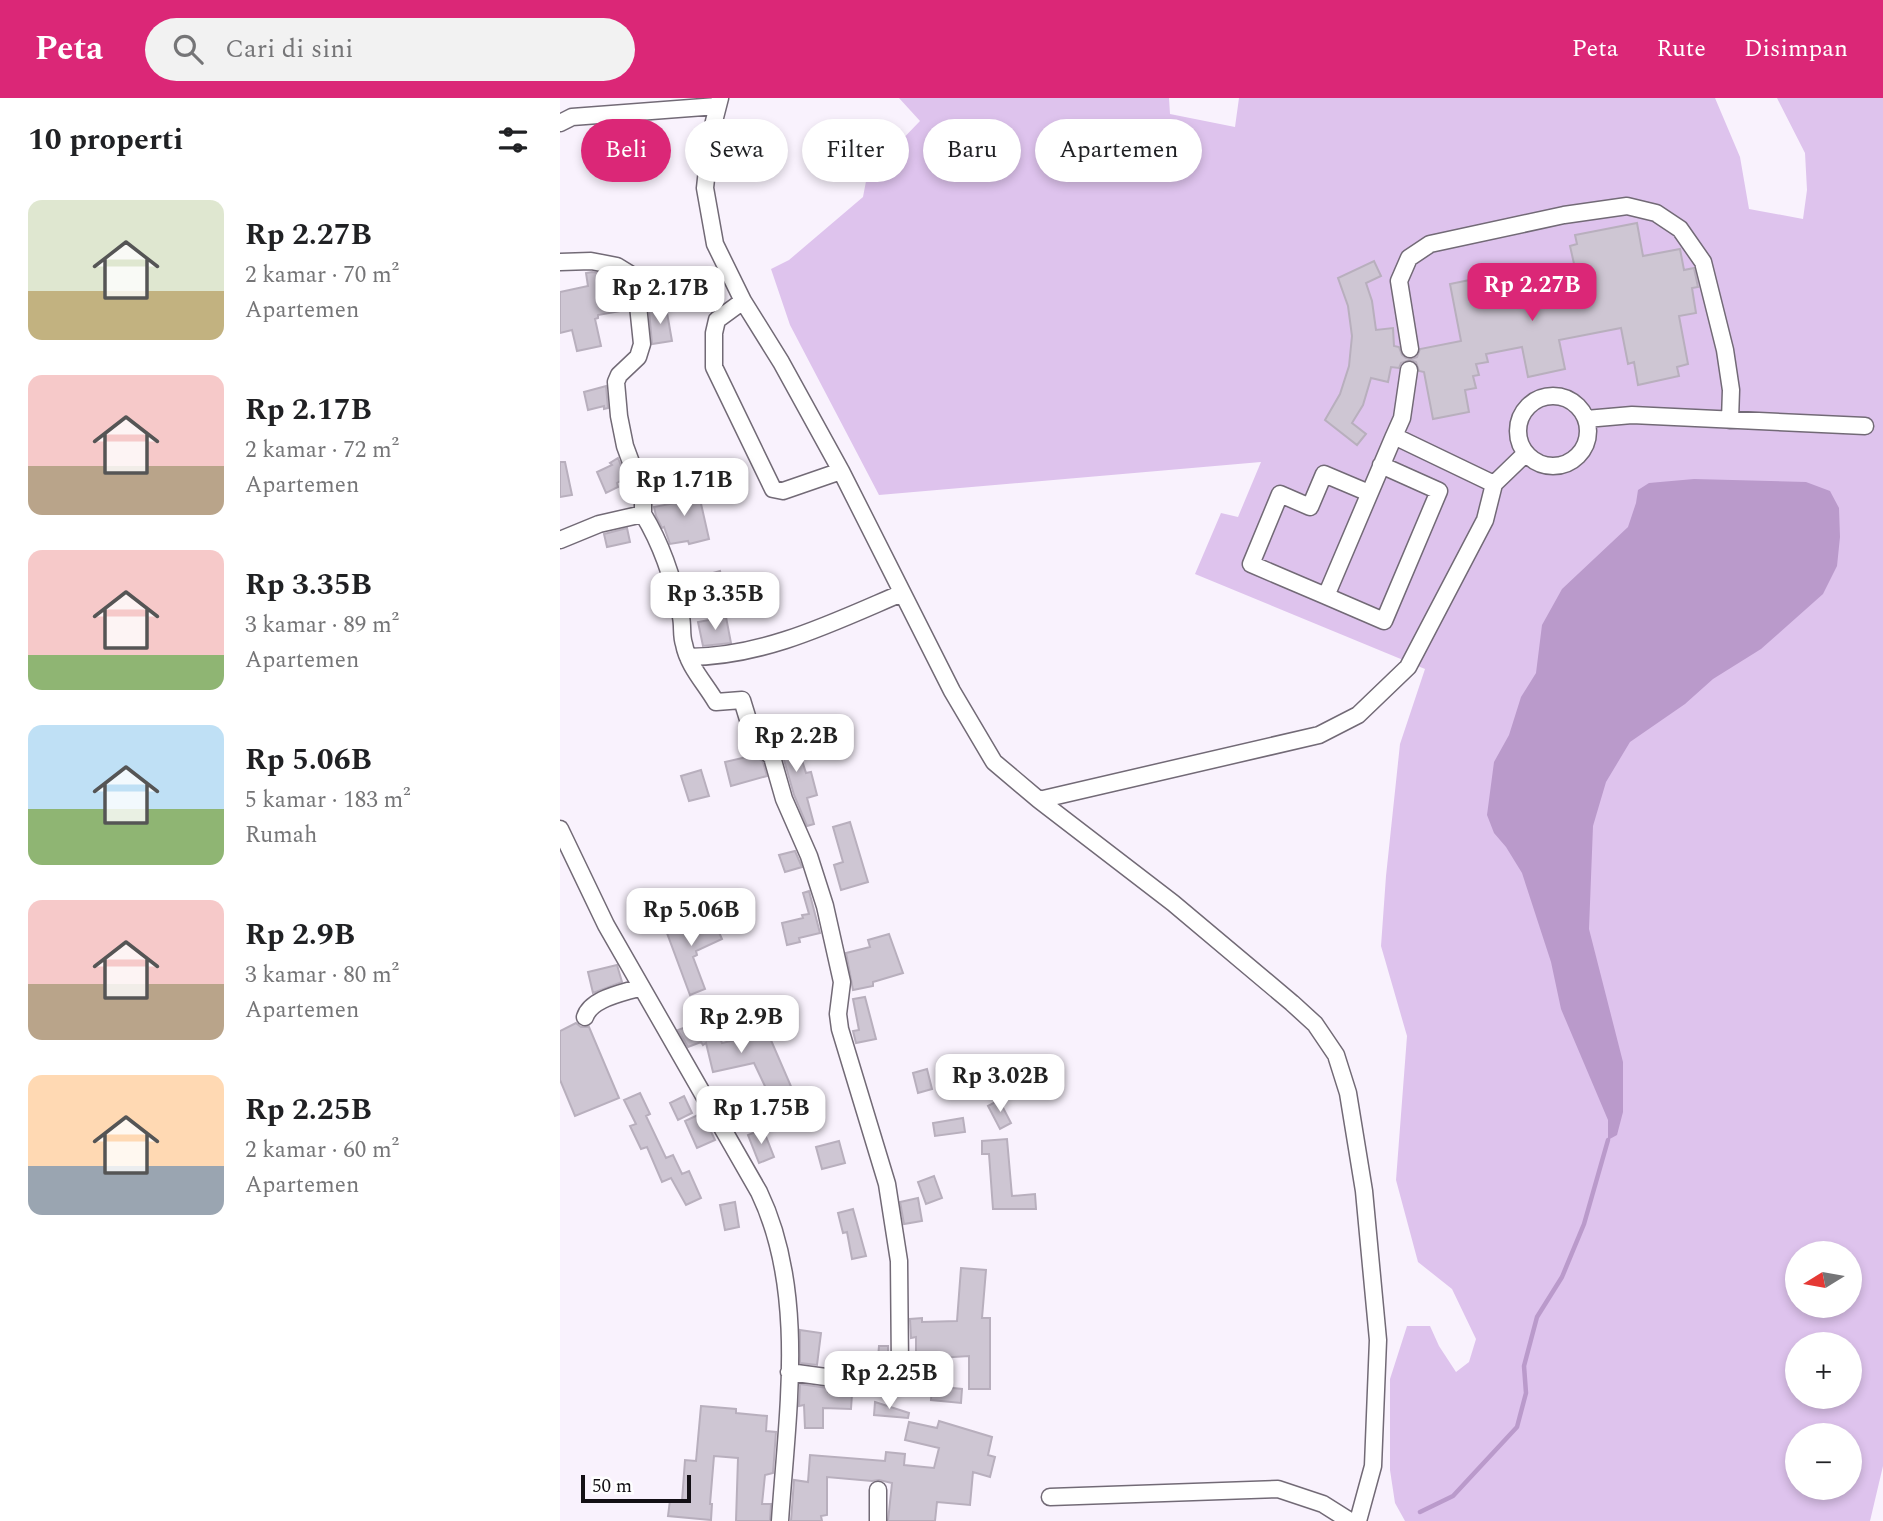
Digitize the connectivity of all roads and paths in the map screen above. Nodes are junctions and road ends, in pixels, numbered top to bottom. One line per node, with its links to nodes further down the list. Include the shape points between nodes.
1 (719, 102): 2 (street, via 572,117); 4 (street, via 705,188 715,244)
2 (560, 123)
3 (560, 262): 16 (street, via 617,266 630,274 636,286 642,344 638,357 616,383 625,446 643,495)
4 (743, 301): 13 (street); 13 (street, via 717,320 714,367 773,489 783,491)
5 (1410, 349): 8 (street, via 1399,281 1409,258 1430,244 1627,206 1656,213 1680,229 1703,262 1725,350)
6 (1409, 370): 10 (street, via 1402,418)
7 (1586, 419): 8 (street, via 1632,415); 11 (street, via 1586,446 1574,460 1548,466); 11 (street, via 1567,398 1538,400 1520,421 1519,438)
8 (1730, 420): 9 (street)
9 (1866, 426)
10 (1394, 436): 12 (street); 14 (street)
11 (1526, 453): 14 (street)
12 (1381, 466): 15 (street); 19 (street, via 1439,491 1384,621)
13 (841, 471): 18 (street)
14 (1494, 484): 21 (street, via 1485,520 1408,667 1358,715 1319,735)
15 (1369, 493): 19 (street); 19 (street, via 1324,474 1310,507 1280,494 1251,564)
16 (643, 514): 17 (street, via 599,524); 20 (street, via 666,564)
17 (560, 540)
18 (902, 593): 20 (street, via 796,637 727,655); 21 (street, via 951,691 994,762)
19 (1326, 596)
20 (688, 657): 25 (street, via 716,702 743,700 754,740 772,757 809,856 842,982 840,1029 887,1184 899,1261 900,1368 892,1377 855,1381)
21 (1039, 800): 31 (street, via 1173,903 1292,1003 1315,1024 1336,1055 1348,1093 1364,1191 1378,1340 1373,1466)
22 (560, 830): 23 (street)
23 (641, 987): 24 (street, via 596,1003); 25 (street, via 768,1211 787,1287)
24 (584, 1017)
25 (789, 1372): 28 (street)
26 (878, 1490): 29 (street)
27 (1050, 1497): 30 (street, via 1278,1489 1323,1504)
28 (780, 1521)
29 (878, 1521)
30 (1350, 1521)
31 (1358, 1521)

